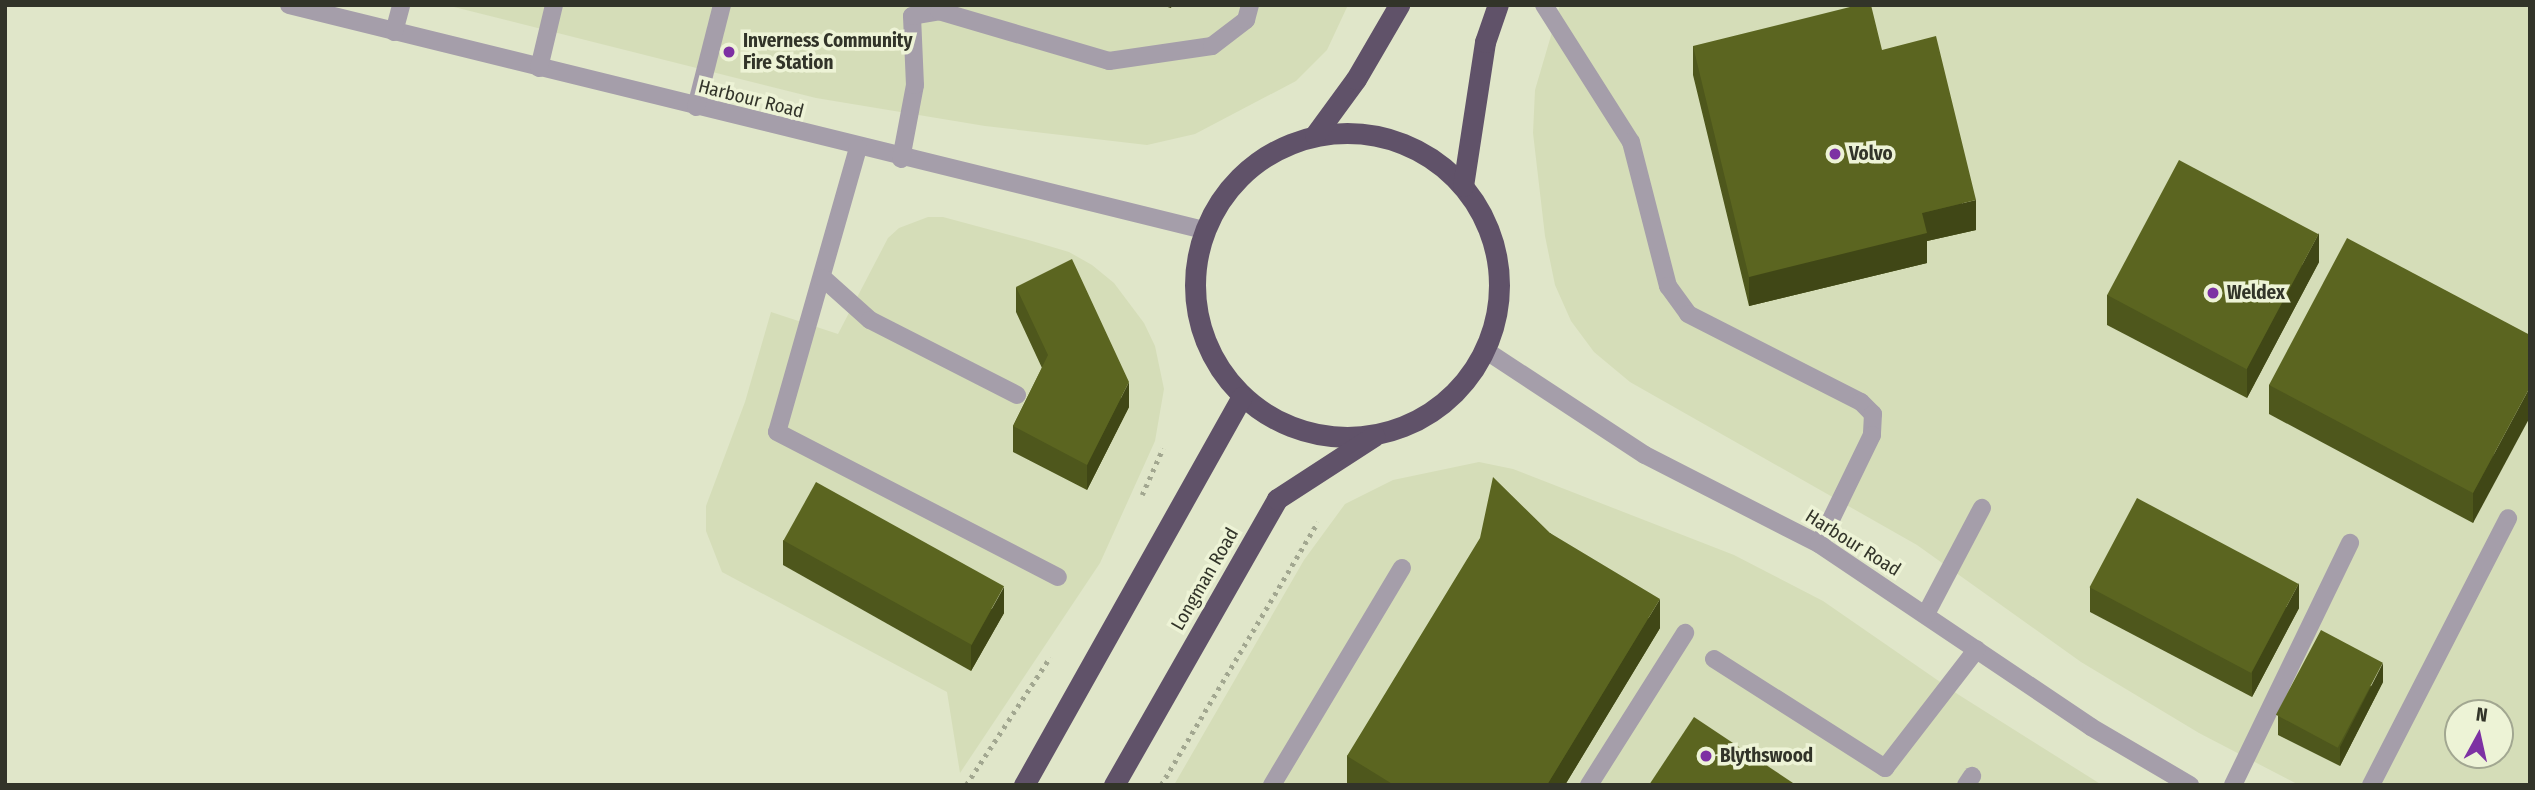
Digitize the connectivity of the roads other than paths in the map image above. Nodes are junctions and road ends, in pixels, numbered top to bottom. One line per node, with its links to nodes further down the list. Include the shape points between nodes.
1 (289, 5): 10 (street, Harbour Road)
2 (401, 5): 10 (street)
3 (554, 5): 11 (street)
4 (722, 5): 12 (street)
5 (1250, 5): 9 (street, via 1246,20 1212,46 1109,61 939,11)
6 (1399, 5): 13 (highway, via 1356,79)
7 (1498, 5): 16 (highway, via 1485,42)
8 (1544, 5): 26 (street, via 1632,142 1668,286 1688,314 1861,402 1873,414 1872,435)
9 (911, 11): 15 (street, via 915,85)
10 (394, 32): 11 (street, Harbour Road)
11 (538, 68): 12 (street, Harbour Road)
12 (696, 107): 14 (street, Harbour Road)
13 (1315, 135): 16 (highway, via 1356,133 1396,141 1433,159); 17 (highway, via 1268,154 1230,187)
14 (858, 148): 15 (street, Harbour Road); 18 (street)
15 (901, 159): 17 (street, Harbour Road)
16 (1463, 186): 19 (highway, via 1486,223 1498,265 1498,308)
17 (1204, 230): 21 (highway, via 1194,274 1197,319 1214,362)
18 (823, 278): 20 (street, via 870,320); 28 (street, via 777,432)
19 (1485, 350): 22 (highway, via 1458,389 1421,419); 26 (street, Harbour Road, via 1645,455)
20 (1017, 395)
21 (1242, 397): 22 (highway, via 1294,427 1328,437); 33 (highway)
22 (1376, 435): 34 (highway, Longman Road, via 1277,499)
23 (1982, 508): 29 (street)
24 (2508, 518): 39 (street)
25 (2350, 543): 38 (street)
26 (1819, 544): 29 (street, Harbour Road)
27 (1402, 568): 35 (street)
28 (1058, 577)
29 (1926, 614): 31 (street, Harbour Road)
30 (1685, 633): 36 (street)
31 (1977, 649): 32 (street, via 1885,768); 37 (street, Harbour Road, via 2091,727)
32 (1714, 659)
33 (1024, 785)
34 (1114, 785)
35 (1272, 785)
36 (1589, 785)
37 (2190, 785)
38 (2233, 785)
39 (2371, 785)

